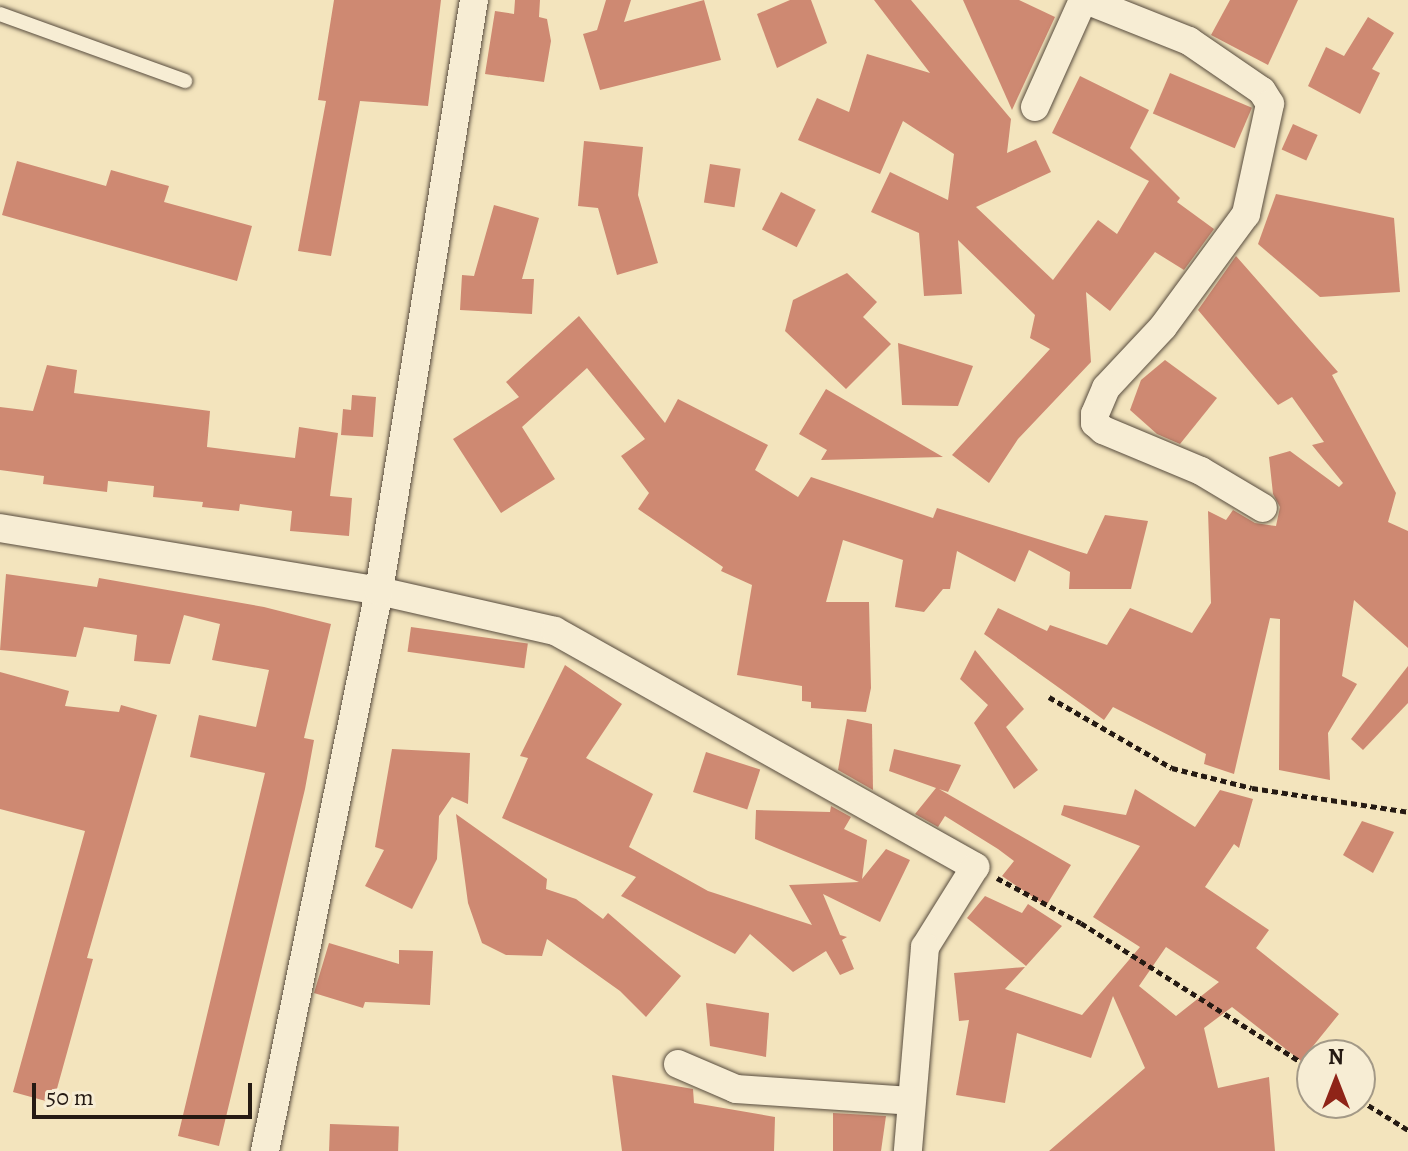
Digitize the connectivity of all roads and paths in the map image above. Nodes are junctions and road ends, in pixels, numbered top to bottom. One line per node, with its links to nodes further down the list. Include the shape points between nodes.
1 (474, 0): 8 (street)
2 (1085, 0): 5 (street); 6 (street, via 1189,41 1262,91 1270,104 1246,214 1163,327 1106,388 1095,414 1095,423 1103,430 1201,471)
3 (0, 14): 4 (lane)
4 (185, 81)
5 (1035, 107)
6 (1263, 508)
7 (0, 528): 8 (street)
8 (379, 591): 11 (street, via 555,631); 17 (street)
9 (1049, 697): 10 (path, via 1172,768 1252,788)
10 (1408, 812)
11 (975, 867): 12 (path, via 1081,923); 14 (street, via 925,947)
12 (1296, 1059)
13 (678, 1064): 14 (street, via 736,1089)
14 (911, 1101): 18 (street)
15 (1376, 1110): 16 (path)
16 (1408, 1130)
17 (265, 1151)
18 (908, 1151)

